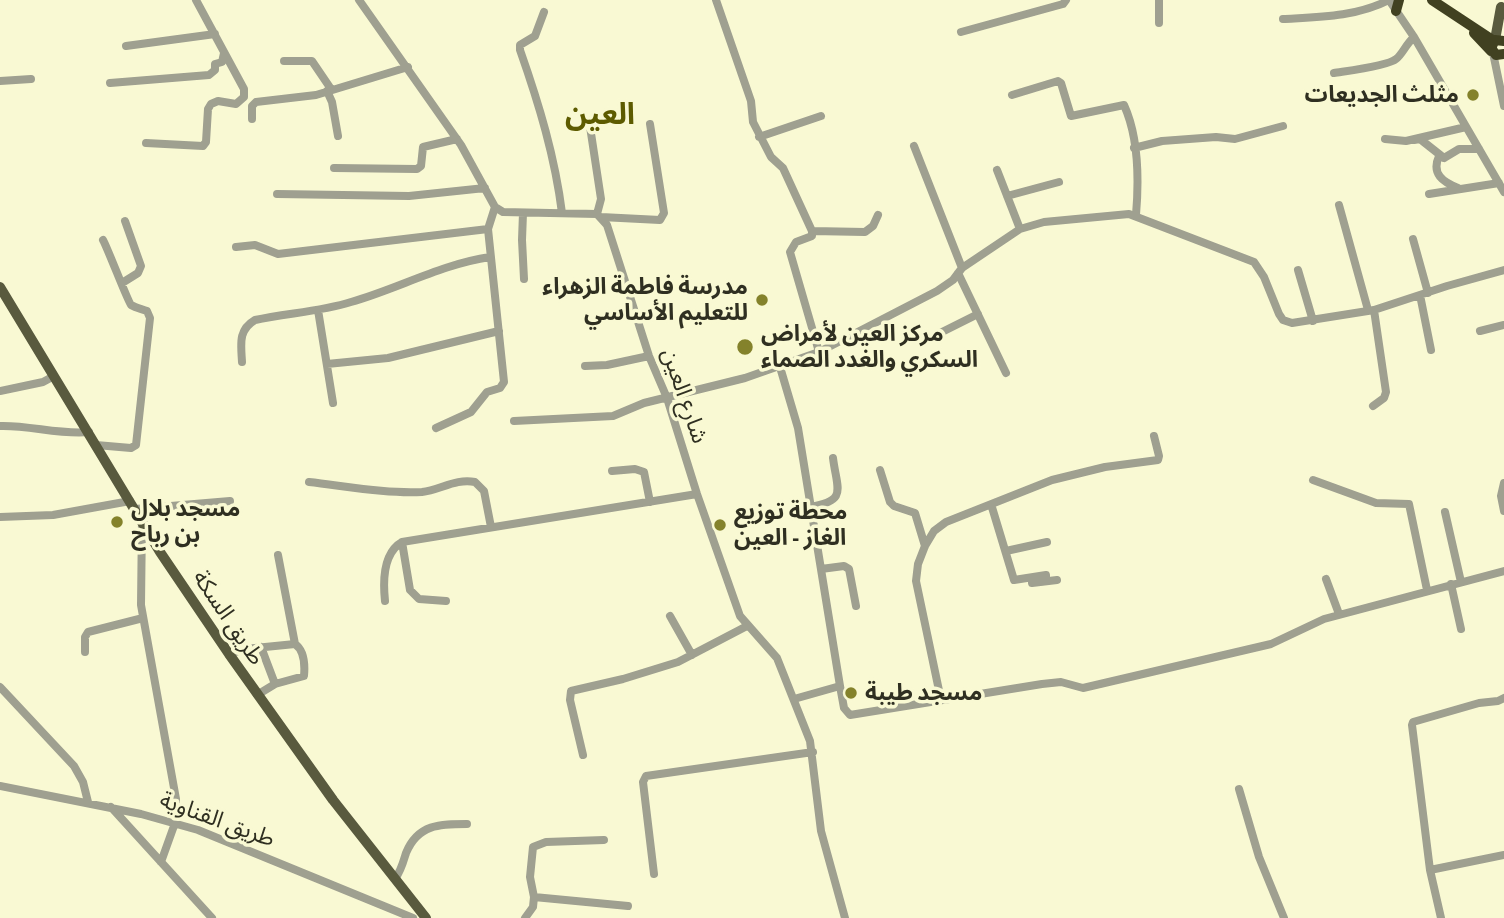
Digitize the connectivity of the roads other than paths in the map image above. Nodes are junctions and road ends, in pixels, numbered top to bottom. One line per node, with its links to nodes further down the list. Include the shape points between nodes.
1 (196, 0): 15 (street)
2 (359, 0): 21 (street)
3 (716, 0): 37 (street)
4 (1066, 0): 14 (street)
5 (1159, 0): 13 (street)
6 (1389, 0): 9 (street); 11 (street, via 1352,14)
7 (1432, 0): 18 (highway)
8 (1501, 3): 12 (main road); 18 (main road)
9 (1397, 6): 16 (street)
10 (544, 12): 59 (street, via 535,36 520,45 520,50 545,124)
11 (1283, 19)
12 (1504, 20)
13 (1159, 23)
14 (961, 33)
15 (215, 34): 17 (street); 19 (street)
16 (1414, 37): 22 (street, via 1393,61); 35 (street)
17 (126, 46)
18 (1498, 50): 28 (street)
19 (225, 53): 25 (street, via 209,75); 41 (street, via 244,97 236,104 211,104 205,144)
20 (284, 61): 26 (street, via 312,61)
21 (408, 66): 26 (street); 38 (street)
22 (1334, 73)
23 (31, 79): 24 (street)
24 (0, 80)
25 (110, 83)
26 (329, 90): 31 (street, via 256,102); 36 (street)
27 (1012, 95): 43 (street, via 1058,81 1071,116 1124,105)
28 (1504, 99): 29 (street)
29 (1504, 106)
30 (821, 116): 37 (street)
31 (252, 119)
32 (589, 120): 62 (street, via 601,199)
33 (650, 124): 62 (street, via 664,213 660,220)
34 (1283, 127): 43 (street, via 1235,139 1162,141)
35 (1466, 127): 40 (street); 44 (street)
36 (338, 136)
37 (759, 137): 66 (street, via 783,168)
38 (457, 139): 46 (street, via 423,147 418,169); 50 (street)
39 (1385, 139): 40 (street)
40 (1406, 141): 45 (street, via 1420,139)
41 (146, 143)
42 (914, 146): 73 (street)
43 (1134, 148): 61 (street)
44 (1479, 149): 45 (street, via 1459,149); 49 (street)
45 (1444, 158): 51 (street, via 1439,156 1436,163 1441,180)
46 (334, 168)
47 (997, 170): 55 (street)
48 (1059, 182): 55 (street)
49 (1499, 183): 51 (street); 52 (street)
50 (485, 188): 53 (street, via 410,196); 57 (street)
51 (1460, 189): 54 (street)
52 (1504, 192)
53 (277, 194)
54 (1429, 194)
55 (1007, 196): 65 (street)
56 (1339, 205): 79 (street)
57 (495, 207): 58 (street); 64 (street)
58 (523, 213): 59 (street); 74 (street)
59 (562, 214): 62 (street)
60 (878, 215): 66 (street, via 865,232)
61 (1136, 215): 65 (street, via 1044,222); 81 (street, via 1254,262 1283,320)
62 (599, 216): 88 (street, شارع العين, via 616,248)
63 (125, 221): 75 (street, via 141,266 138,274)
64 (488, 229): 69 (street, via 278,254 256,245); 70 (street)
65 (1020, 229): 73 (street)
66 (812, 231): 87 (street, via 813,236 796,243 790,252)
67 (1413, 239): 77 (street)
68 (103, 240): 75 (street)
69 (236, 247)
70 (490, 257): 78 (street, via 461,261); 83 (street)
71 (1298, 270): 81 (street)
72 (1504, 270): 77 (street)
73 (960, 271): 80 (street); 87 (street, via 937,291)
74 (524, 279)
75 (122, 283): 104 (street, via 128,303 144,309 150,318 138,438 131,448)
76 (0, 287): 94 (main road, طريق السكة)
77 (1424, 294): 79 (street); 86 (street)
78 (318, 310): 89 (street, via 250,323 242,334); 90 (street)
79 (1371, 310): 81 (street); 98 (street, via 1386,392)
80 (978, 314): 85 (street); 93 (street)
81 (1313, 321)
82 (1504, 325): 84 (street)
83 (499, 331): 90 (street, via 388,358); 101 (street, via 504,382 487,392 471,412)
84 (1480, 331)
85 (922, 342)
86 (1431, 349)
87 (819, 352): 92 (street)
88 (649, 356): 91 (street); 96 (street, شارع العين)
89 (242, 362)
90 (327, 364): 97 (street)
91 (585, 366)
92 (780, 367): 96 (street); 116 (street, via 798,428)
93 (1006, 373)
94 (54, 376): 95 (street); 102 (main road, طريق السكة)
95 (0, 391)
96 (667, 398): 99 (street, via 613,416); 111 (street, شارع العين)
97 (333, 403)
98 (1373, 406)
99 (514, 421)
100 (0, 426): 102 (street)
101 (436, 428)
102 (89, 432): 104 (main road, طريق السكة)
103 (1154, 436): 114 (street, via 1158,460 1066,477)
104 (96, 445): 115 (main road, طريق السكة)
105 (833, 458): 116 (street, via 835,500)
106 (880, 470): 124 (street, via 890,502 915,513)
107 (612, 471): 113 (street, via 644,472)
108 (1313, 480): 135 (street, via 1376,503 1409,504)
109 (309, 482): 121 (street, via 410,492 475,482 484,491)
110 (1504, 483): 118 (street, via 1500,496)
111 (697, 494): 113 (street); 142 (street, شارع العين)
112 (230, 501): 115 (street)
113 (650, 502): 121 (street)
114 (991, 504): 124 (street, via 939,527); 125 (street)
115 (132, 505): 119 (street, via 53,516); 120 (main road, طريق السكة)
116 (811, 508): 127 (street)
117 (1445, 512): 133 (street)
118 (1504, 512)
119 (0, 517)
120 (142, 519): 141 (street, via 139,589); 147 (main road, طريق السكة)
121 (491, 527): 122 (street)
122 (402, 542): 136 (street, via 394,548 385,570); 137 (street, via 410,590 419,599)
123 (1047, 542): 125 (street)
124 (925, 547): 155 (street, via 918,564 917,594)
125 (1006, 551): 131 (street)
126 (278, 555): 144 (street)
127 (821, 569): 138 (street, via 849,569); 150 (street)
128 (1504, 571): 133 (street)
129 (1046, 575): 131 (street)
130 (1326, 579): 139 (street)
131 (1014, 580): 132 (street, via 1015,584)
132 (1057, 580)
133 (1461, 582): 134 (street)
134 (1451, 584): 135 (street); 143 (street)
135 (1427, 590): 139 (street)
136 (385, 601)
137 (446, 601)
138 (856, 606)
139 (1339, 614): 155 (street, via 1271,645 1083,688 1061,682)
140 (670, 617): 148 (street)
141 (143, 618): 146 (street, via 88,632); 162 (street, via 176,799)
142 (747, 626): 148 (street); 154 (street, شارع العين, via 771,650)
143 (1461, 629)
144 (295, 644): 145 (street); 149 (street, via 303,652 304,676)
145 (261, 647): 147 (street); 149 (street)
146 (85, 652)
147 (229, 654): 152 (main road, طريق السكة)
148 (692, 655): 157 (street, via 571,691)
149 (275, 684): 152 (street)
150 (840, 686): 154 (street); 155 (street, via 844,708 854,716)
151 (0, 687): 160 (street, via 74,766)
152 (257, 695): 169 (main road, طريق السكة)
153 (1504, 698): 167 (street, via 1413,722)
154 (794, 699): 156 (street, شارع العين)
155 (941, 699)
156 (813, 752): 168 (street, via 646,776); 176 (street, شارع العين, via 821,831)
157 (583, 755)
158 (0, 786): 160 (street, طريق القناوية)
159 (1239, 789): 177 (street, via 1259,857)
160 (88, 803): 161 (street, طريق القناوية)
161 (111, 807): 162 (street, طريق القناوية); 166 (street)
162 (174, 823): 166 (street); 173 (street, طريق القناوية)
163 (467, 824): 169 (street, via 437,824 425,829 412,842)
164 (604, 840): 170 (street, via 546,842 533,847 530,877)
165 (1504, 855): 167 (street)
166 (162, 862): 172 (street)
167 (1430, 870): 178 (street)
168 (654, 874)
169 (395, 879): 174 (main road, طريق السكة)
170 (534, 897): 171 (street); 175 (street)
171 (628, 906)
172 (212, 918)
173 (413, 918)
174 (426, 918)
175 (525, 918)
176 (845, 918)
177 (1284, 918)
178 (1441, 918)

